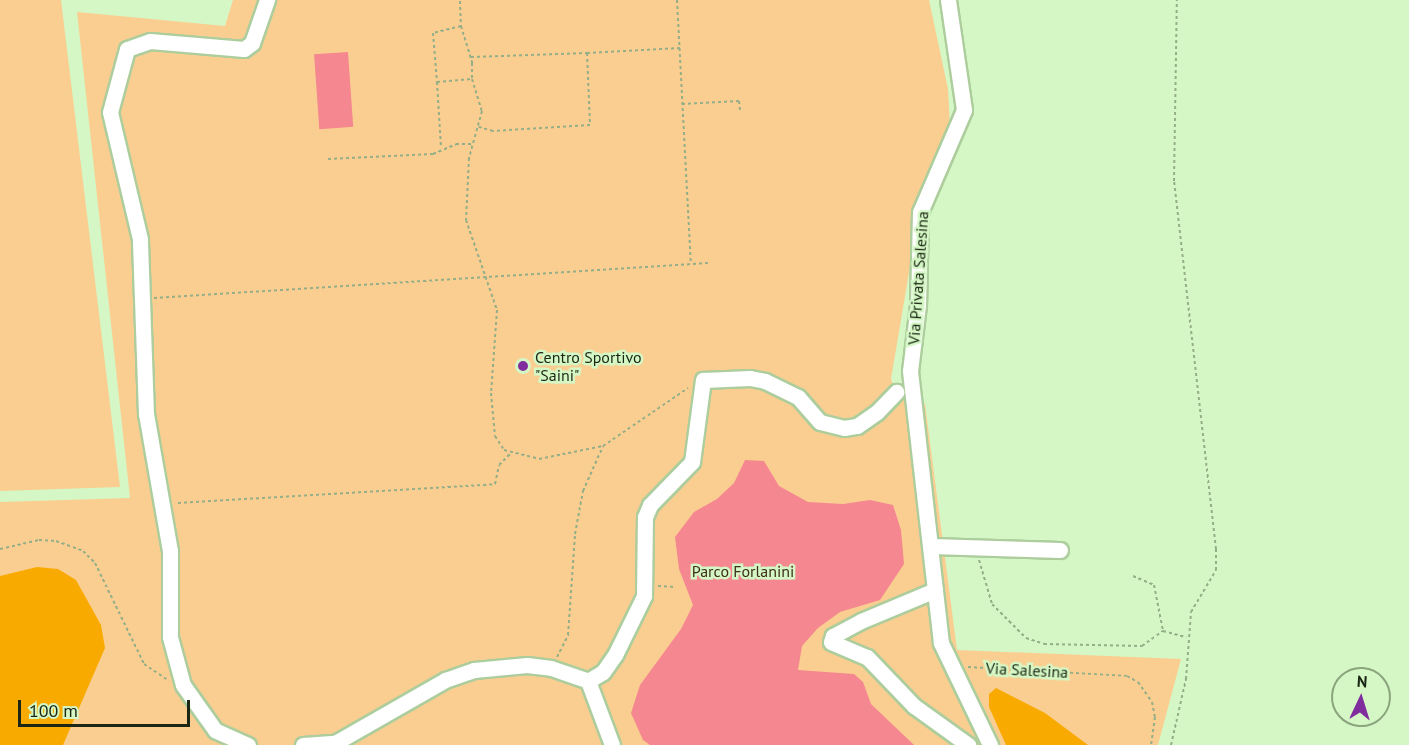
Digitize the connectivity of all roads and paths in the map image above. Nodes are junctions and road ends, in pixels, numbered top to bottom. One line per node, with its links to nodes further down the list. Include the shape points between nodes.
1 (267, 0): 40 (street, via 252,43 244,49 174,41 136,43 122,58 111,97 110,112 140,239 146,414 170,551 168,623)
2 (677, 0): 7 (path)
3 (948, 0): 23 (street, Via Privata Salesina, via 964,110 921,212)
4 (1177, 0): 36 (path, via 1174,181 1216,549 1216,570 1191,612)
5 (460, 1): 6 (path)
6 (461, 26): 9 (path); 11 (path, via 433,33)
7 (680, 48): 8 (path); 12 (path)
8 (587, 53): 9 (path); 14 (path, via 590,125 493,131)
9 (471, 57): 10 (path)
10 (472, 79): 11 (path); 14 (path, via 482,111)
11 (437, 82): 16 (path)
12 (682, 104): 13 (path, via 739,101); 19 (path)
13 (740, 110)
14 (477, 126): 15 (path)
15 (472, 144): 16 (path); 20 (path, via 466,220)
16 (441, 148): 17 (path, via 433,154)
17 (328, 159)
18 (708, 263): 19 (path)
19 (691, 264): 20 (path)
20 (486, 276): 21 (path); 25 (path, via 497,310 491,414 495,436 504,450)
21 (169, 298)
22 (703, 380): 23 (street, via 765,381 798,397 820,422 844,428 857,426); 24 (path); 32 (street, via 692,462 650,505 645,517 642,553)
23 (903, 388): 27 (street, Via Privata Salesina)
24 (603, 446): 25 (path, via 539,459); 38 (path, via 581,501 568,635)
25 (511, 453): 26 (path, via 499,465 495,484)
26 (178, 503)
27 (931, 546): 28 (street); 34 (street, Via Privata Salesina)
28 (977, 547): 30 (street); 35 (path, via 982,580 992,604 1026,638 1044,644 1142,646)
29 (0, 549): 40 (path, via 39,540 56,541 83,551 95,563 144,664 155,674)
30 (1060, 550)
31 (1133, 576): 35 (path, via 1154,585)
32 (646, 584): 33 (path); 39 (street, via 615,655 603,672)
33 (676, 587)
34 (936, 590): 37 (street, via 941,643); 44 (street, via 861,621 833,636 831,642 867,657 914,706)
35 (1163, 631): 36 (path)
36 (1186, 638): 47 (path, via 1186,679)
37 (949, 666): 45 (street); 46 (path, Via Salesina, via 1127,676 1138,682 1152,702 1155,717)
38 (551, 668): 39 (street); 42 (street, via 500,666 474,670 445,680 335,743)
39 (588, 681): 43 (street)
40 (183, 685): 41 (street, via 215,730)
41 (248, 745)
42 (303, 745)
43 (612, 745)
44 (968, 745)
45 (990, 745)
46 (1151, 745)
47 (1171, 745)

